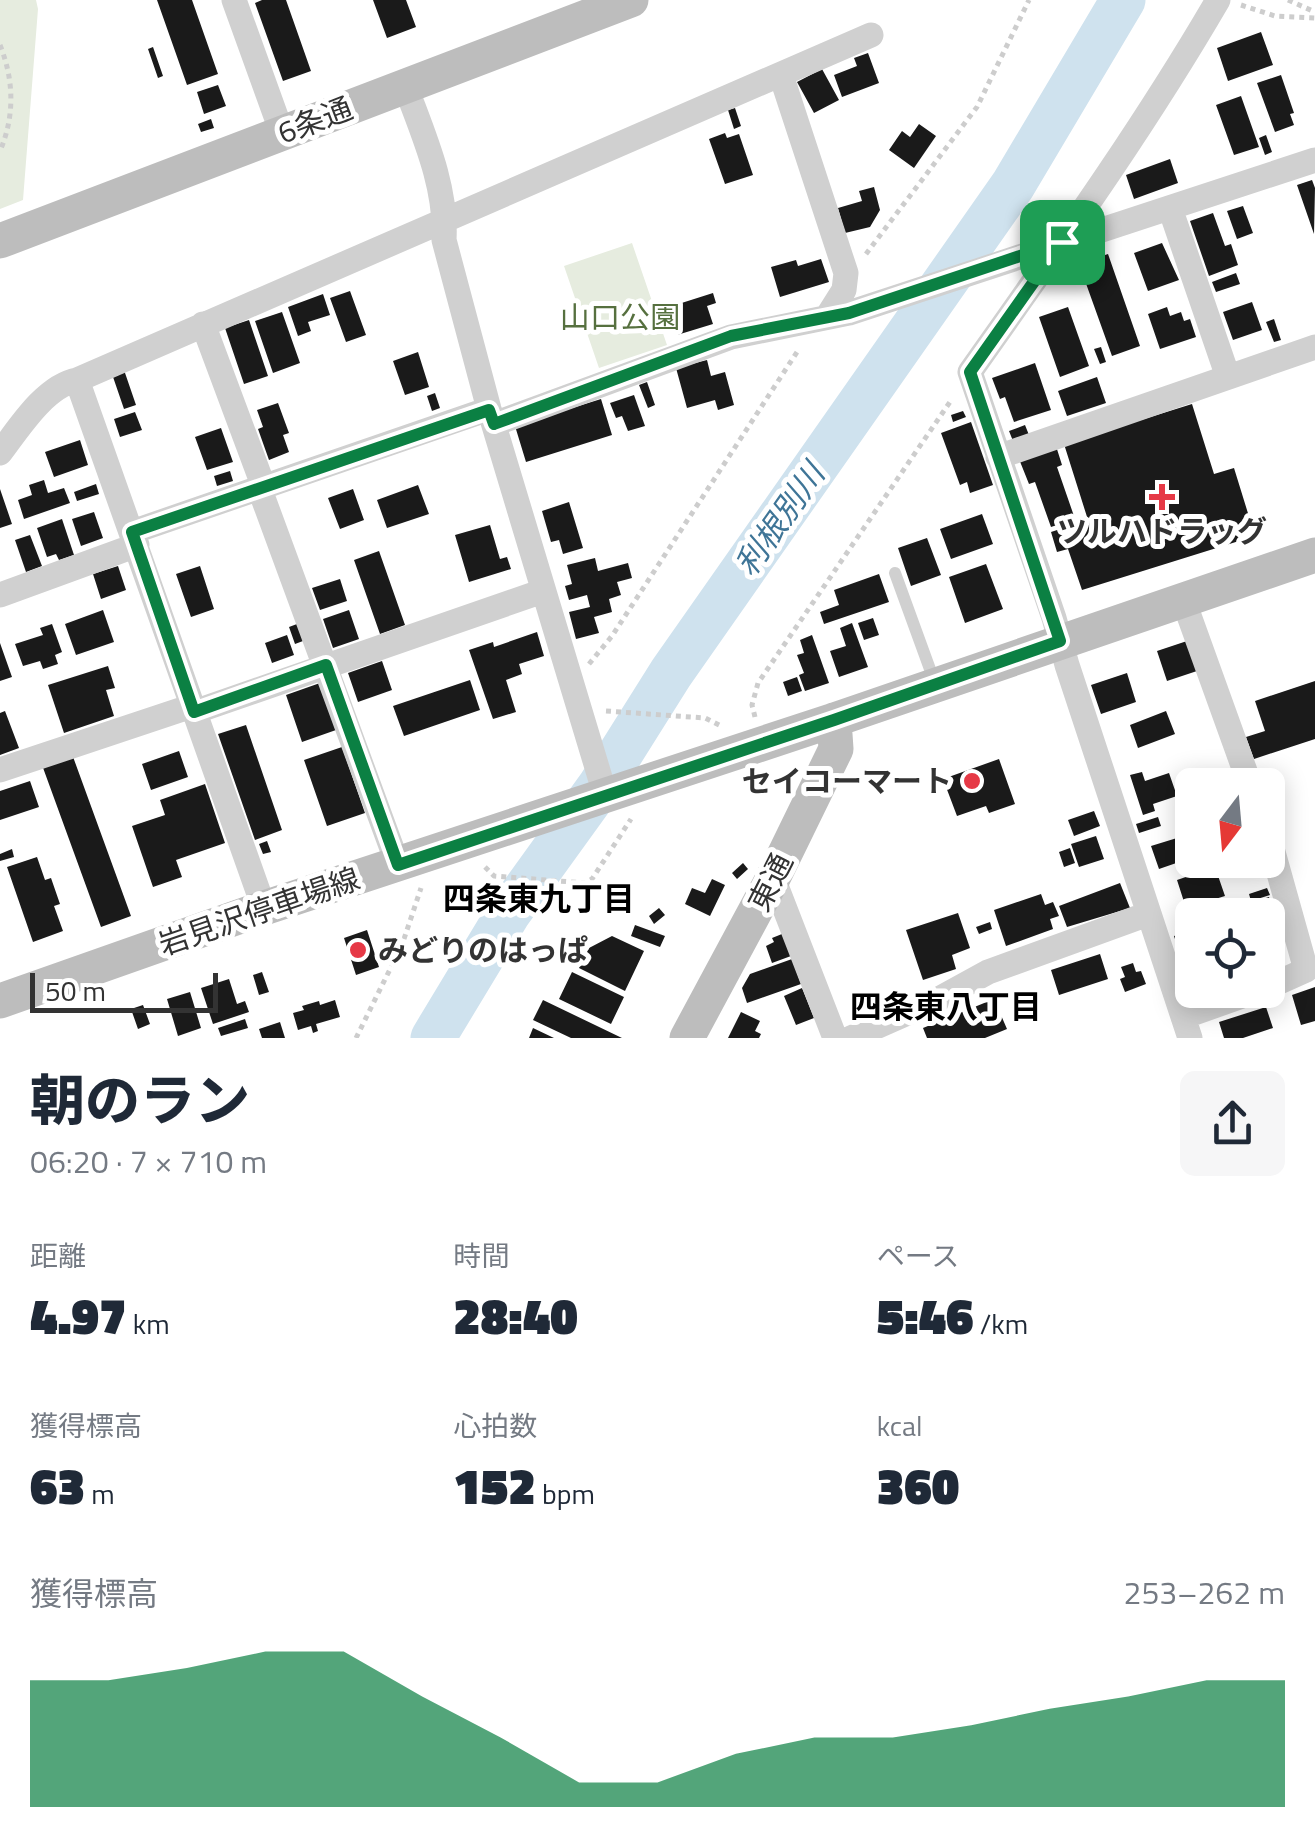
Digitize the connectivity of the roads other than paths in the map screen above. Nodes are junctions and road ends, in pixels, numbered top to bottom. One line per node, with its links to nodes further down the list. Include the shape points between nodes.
1 (234, 0): 7 (street)
2 (631, 0): 6 (main road, 6条通)
3 (1218, 0): 12 (street)
4 (871, 35): 5 (street)
5 (781, 75): 10 (street); 13 (street, via 846,273)
6 (405, 84): 7 (main road, 6条通); 10 (street)
7 (282, 133): 11 (main road, 6条通)
8 (1315, 160): 9 (street)
9 (1170, 208): 12 (street); 16 (street)
10 (445, 218): 14 (street); 18 (street, via 444,240)
11 (0, 241)
12 (1062, 242): 13 (street); 20 (street, via 970,372)
13 (828, 317): 18 (street, via 731,336)
14 (203, 324): 17 (street); 21 (street)
15 (1315, 347): 16 (street)
16 (1228, 377): 20 (street)
17 (77, 380): 19 (street, via 38,407); 22 (street)
18 (492, 417): 21 (street); 25 (street)
19 (0, 453)
20 (998, 457): 28 (street)
21 (261, 486): 22 (street); 29 (street)
22 (135, 538): 26 (street); 31 (street)
23 (1315, 555): 27 (main road, 岩見沢停車場線)
24 (894, 572): 30 (lane)
25 (543, 591): 29 (street); 35 (street)
26 (0, 596)
27 (1182, 599): 28 (main road, 岩見沢停車場線); 33 (street)
28 (1060, 641): 30 (main road, 岩見沢停車場線); 40 (street)
29 (326, 665): 31 (street); 36 (street)
30 (935, 683): 32 (main road, 岩見沢停車場線)
31 (193, 709): 34 (street); 39 (street)
32 (834, 720): 35 (main road, 岩見沢停車場線); 37 (main road, 東通, via 836,750)
33 (1244, 768)
34 (0, 770)
35 (605, 794): 36 (main road, 岩見沢停車場線, via 505,830)
36 (410, 877): 39 (main road, 岩見沢停車場線)
37 (773, 878): 46 (main road, 東通); 47 (street)
38 (1282, 878): 41 (street)
39 (264, 908): 43 (main road, 岩見沢停車場線)
40 (1148, 914): 45 (street); 48 (street, via 988,972)
41 (1311, 971): 42 (street)
42 (1285, 981)
43 (0, 1000)
44 (1224, 1008): 45 (street)
45 (1187, 1027)
46 (687, 1038)
47 (836, 1038)
48 (851, 1038)

